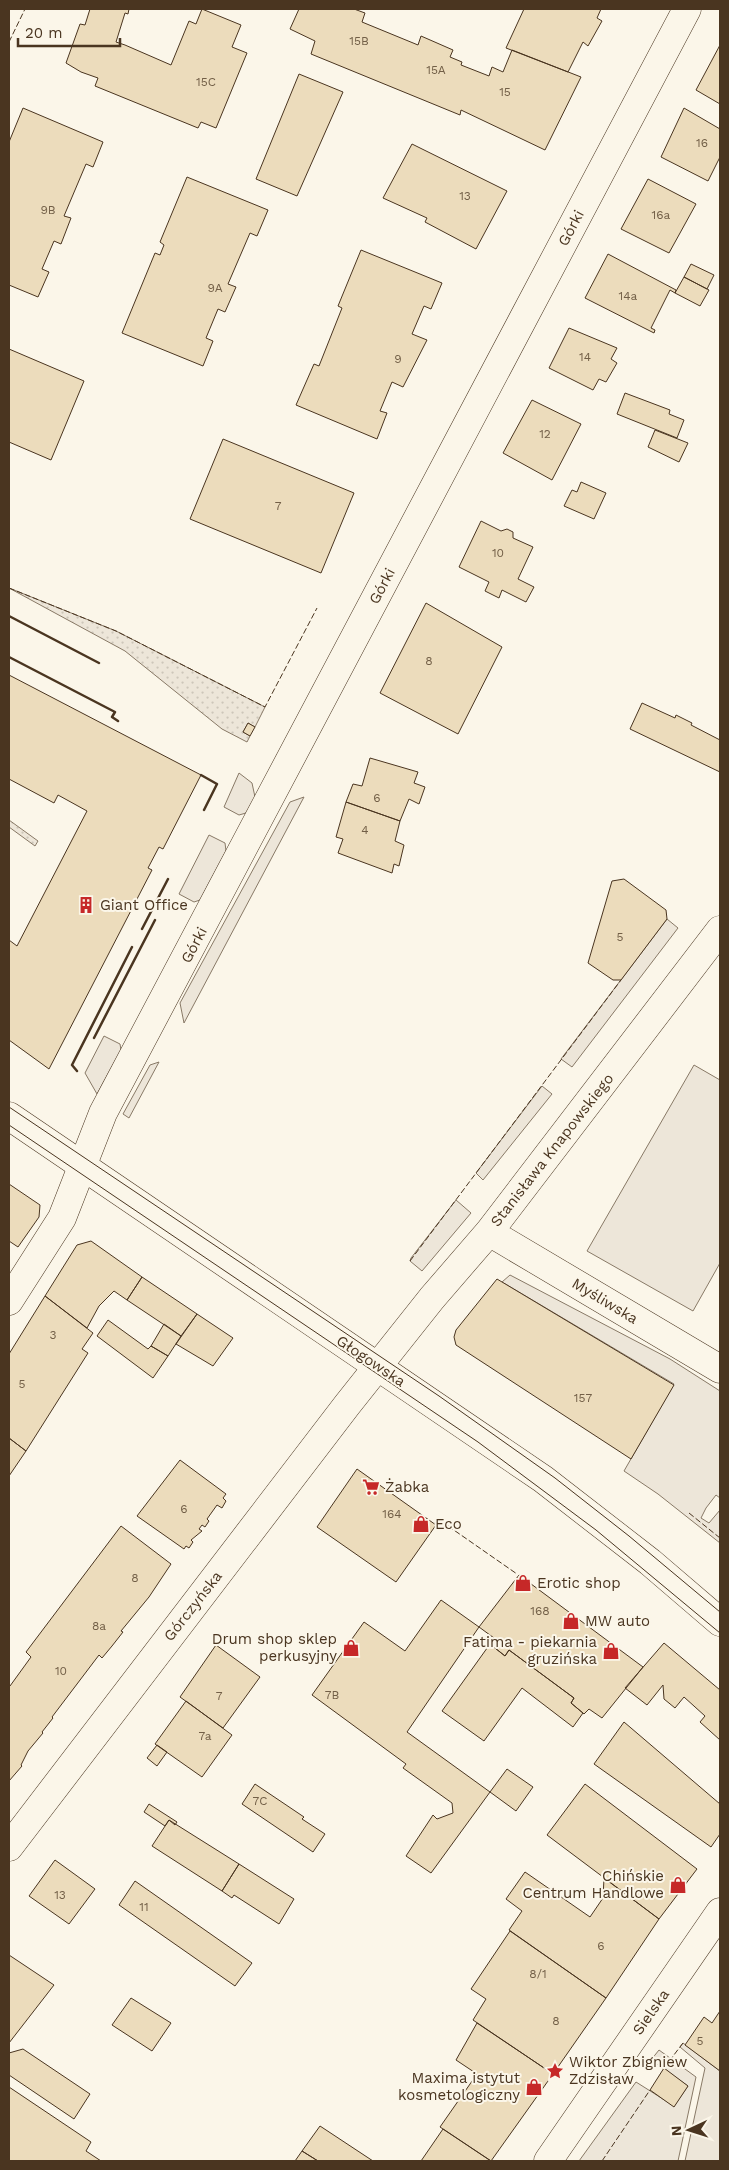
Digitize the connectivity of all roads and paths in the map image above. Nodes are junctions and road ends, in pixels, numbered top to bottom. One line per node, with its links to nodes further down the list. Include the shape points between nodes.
1 (687, 9): 4 (street, Górki, via 103,1113)
2 (720, 930): 5 (street, Stanisława Knapowskiego)
3 (9, 1116): 4 (street, Głogowska)
4 (82, 1166): 6 (street, Górki, via 62,1218); 7 (street, Głogowska)
5 (489, 1232): 7 (street, Stanisława Knapowskiego); 8 (street, Myśliwska)
6 (9, 1301)
7 (378, 1366): 9 (street, Głogowska, via 543,1479 650,1562); 10 (street, Górczyńska)
8 (720, 1368)
9 (720, 1622)
10 (9, 1846)
11 (720, 1912): 12 (street, Sielska)
12 (548, 2161)

